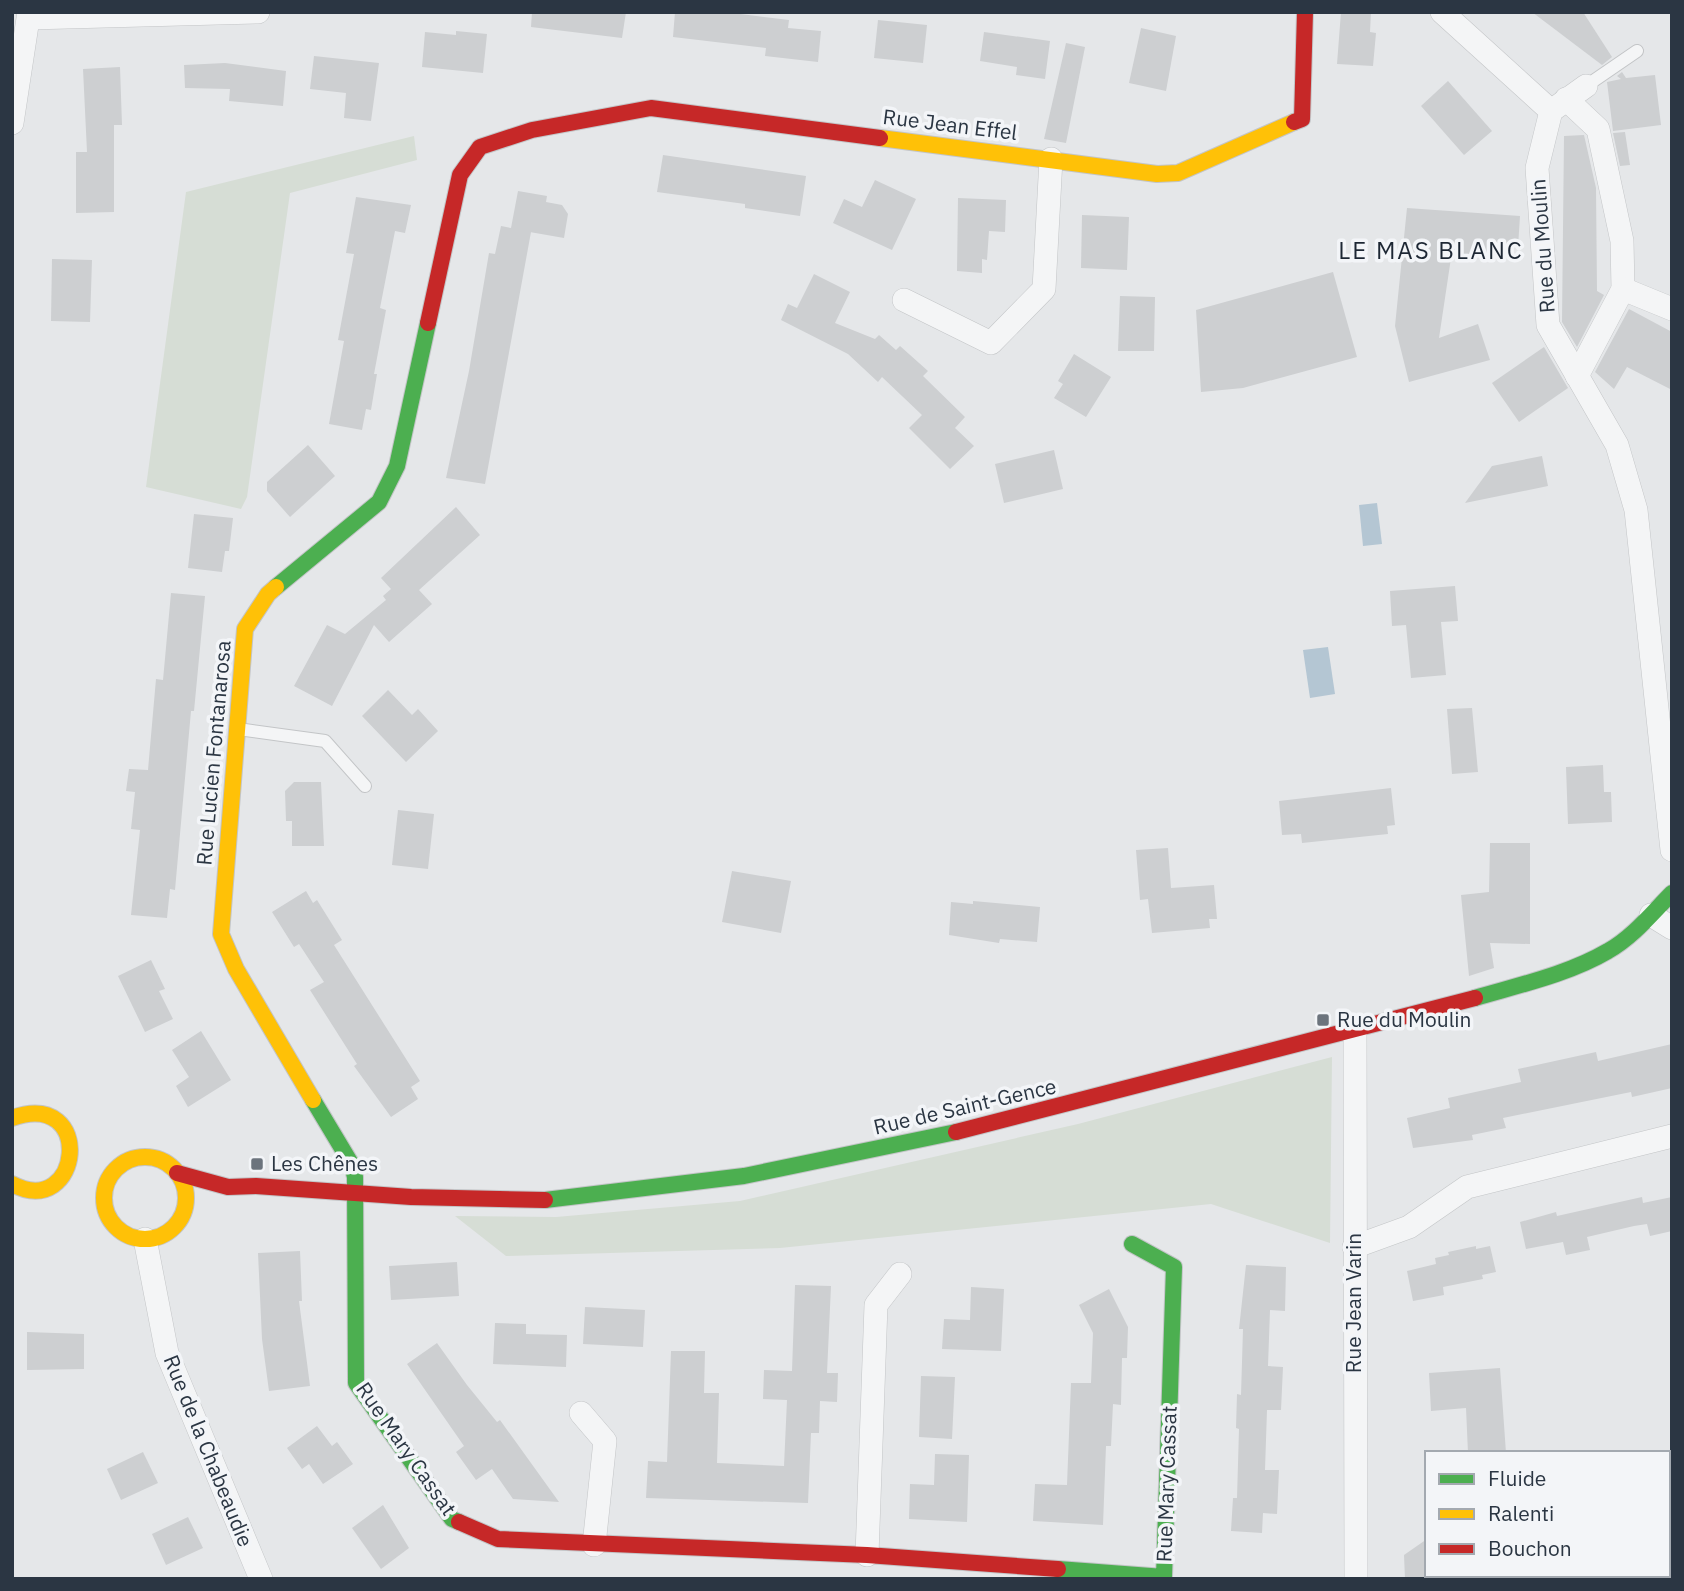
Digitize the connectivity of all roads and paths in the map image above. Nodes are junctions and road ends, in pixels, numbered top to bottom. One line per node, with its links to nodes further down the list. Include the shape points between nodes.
1 (258, 12): 4 (street)
2 (1305, 12): 11 (street, Rue Jean Effel, via 1301,119 1178,173)
3 (1442, 12): 8 (street)
4 (181, 13): 5 (street)
5 (29, 15): 9 (street)
6 (1637, 51): 7 (lane)
7 (1586, 86): 8 (street)
8 (1558, 105): 12 (street, via 1598,129 1622,241); 15 (street, Rue du Moulin, via 1537,168 1548,325)
9 (12, 123)
10 (480, 147): 11 (street, Rue Jean Effel, via 532,130 652,108); 16 (street, Rue Lucien Fontanarosa, via 460,175 397,466 379,502 268,594 245,629)
11 (1051, 159): 13 (street, via 1044,289 991,343)
12 (1623, 289): 14 (street); 15 (street)
13 (904, 300)
14 (1672, 309)
15 (1577, 376): 18 (street, Rue du Moulin, via 1617,446 1636,510)
16 (238, 729): 17 (lane, via 325,741); 32 (street, Rue Lucien Fontanarosa, via 221,934 236,968 352,1165)
17 (365, 786)
18 (1672, 850)
19 (1672, 893): 20 (street, Rue de Saint-Gence)
20 (1651, 915): 21 (street); 22 (street, Rue de Saint-Gence, via 1609,951 1574,967 1478,997)
21 (1672, 928)
22 (1355, 1027): 32 (street, Rue de Saint-Gence, via 962,1131 744,1176 556,1199); 39 (street, Rue Jean Varin)
23 (12, 1118): 29 (street, via 32,1111 46,1113 77,1144 70,1166)
24 (1672, 1136): 39 (street, via 1467,1187 1409,1227)
25 (103, 1154): 26 (street)
26 (127, 1161): 27 (street, via 154,1158); 35 (street, via 107,1181)
27 (177, 1173): 30 (street, Rue de Saint-Gence); 36 (street, via 185,1189)
28 (14, 1185): 29 (street, via 41,1190); 34 (street)
29 (53, 1185): 31 (street)
30 (228, 1187): 32 (street, Rue de Saint-Gence); 36 (street, Rue de Saint-Gence)
31 (69, 1191)
32 (354, 1193): 42 (street, Rue Mary Cassat, via 356,1383 452,1519 498,1539)
33 (89, 1200): 35 (street)
34 (12, 1205)
35 (105, 1210): 37 (street, via 120,1231)
36 (182, 1214): 37 (street, via 167,1231)
37 (145, 1239): 44 (street, Rue de la Chabeaudie, via 167,1353)
38 (1132, 1244): 43 (street, Rue Mary Cassat, via 1174,1267 1164,1577)
39 (1354, 1247): 45 (street, Rue Jean Varin)
40 (900, 1274): 43 (street, via 876,1305)
41 (581, 1413): 42 (street, via 605,1441)
42 (594, 1545): 43 (street, Rue Mary Cassat)
43 (867, 1555)
44 (261, 1579)
45 (1356, 1579)

